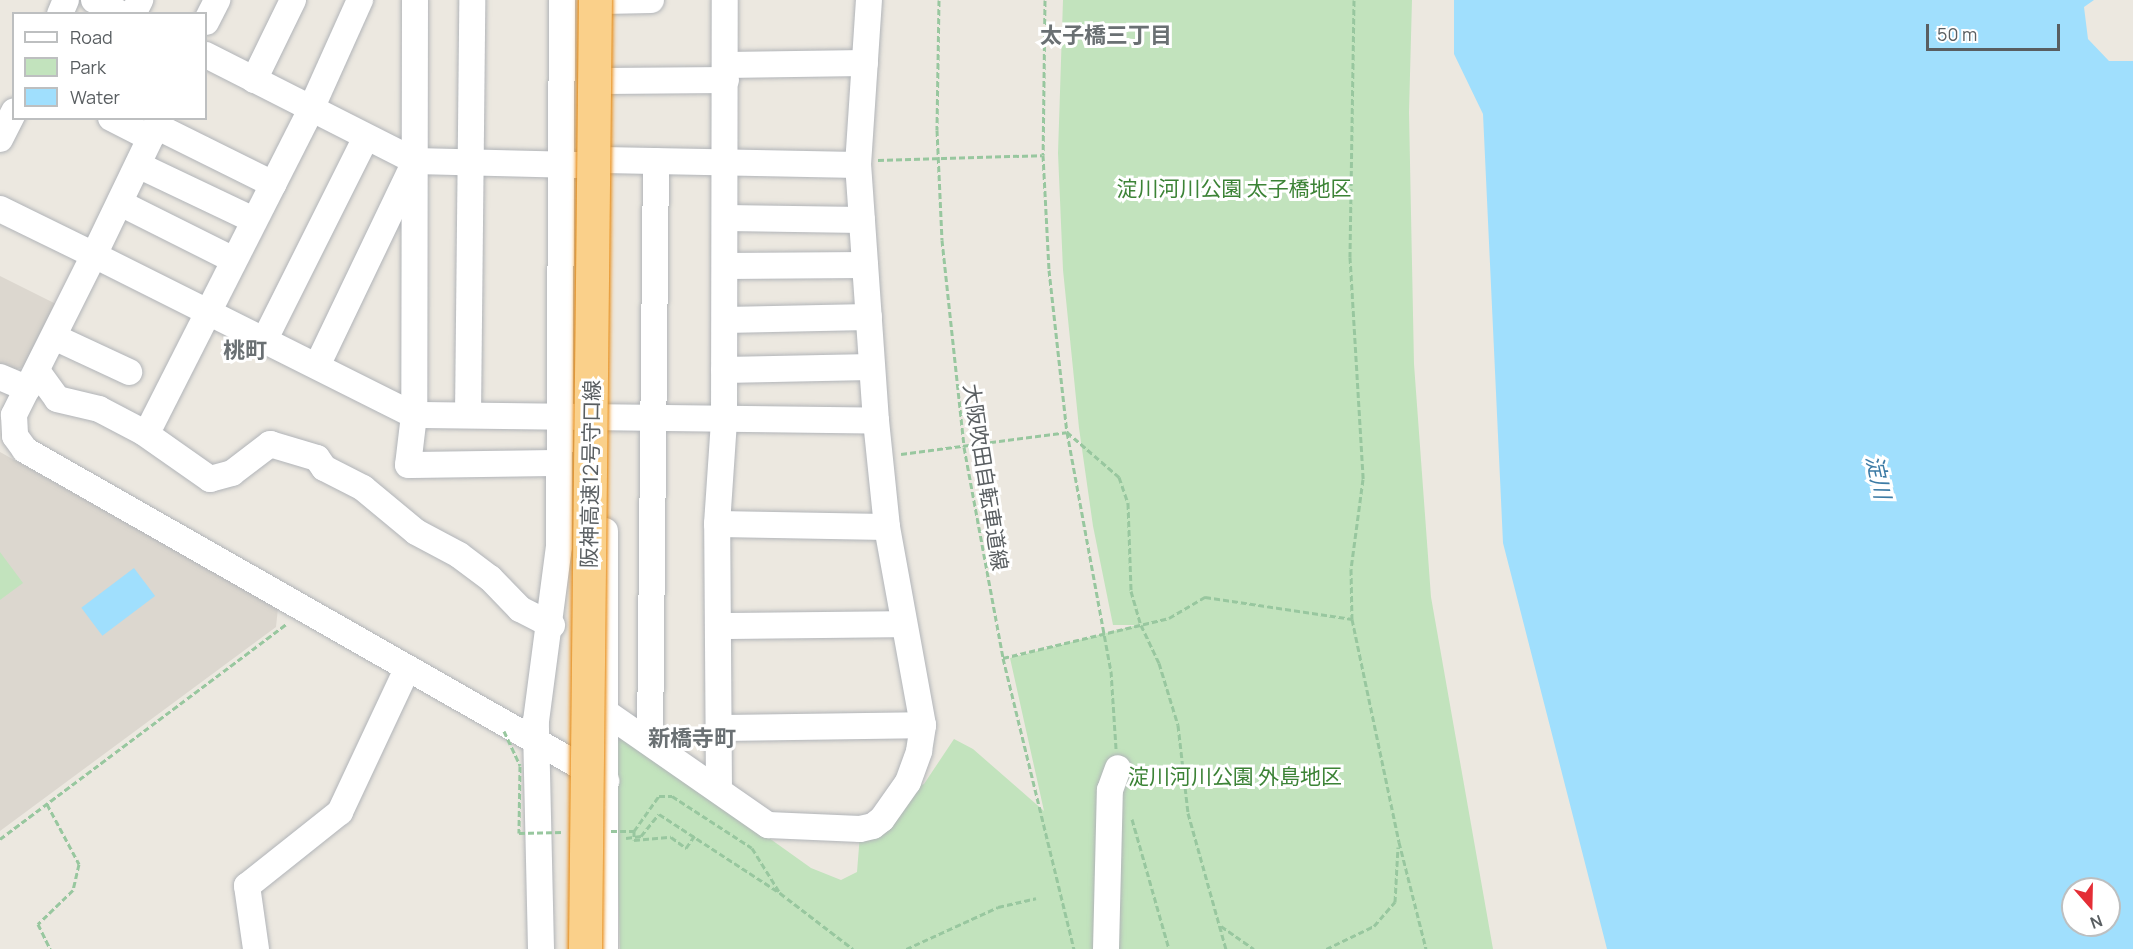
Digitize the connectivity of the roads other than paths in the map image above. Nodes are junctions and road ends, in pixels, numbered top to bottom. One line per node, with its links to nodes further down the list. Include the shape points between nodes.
1 (94, 0): 12 (street)
2 (217, 0): 13 (street)
3 (293, 0): 17 (street)
4 (360, 0): 19 (street)
5 (416, 0): 25 (street)
6 (472, 0): 29 (street)
7 (562, 0): 27 (street)
8 (594, 0): 9 (street); 18 (street); 80 (highway, 阪神高速12号守口線); 81 (highway, 阪神高速12号守口線, bridge)
9 (651, 0)
10 (725, 0): 16 (street)
11 (869, 0): 15 (street)
12 (118, 12)
13 (207, 20)
14 (207, 56): 17 (street)
15 (865, 63): 16 (street); 28 (street)
16 (726, 72): 18 (street); 32 (street)
17 (254, 80): 19 (street)
18 (604, 81): 31 (street)
19 (311, 109): 23 (street); 33 (street)
20 (12, 115): 24 (street)
21 (120, 120): 22 (street)
22 (155, 128): 30 (street); 33 (street)
23 (366, 137): 25 (street); 47 (street)
24 (0, 139)
25 (415, 161): 29 (street); 48 (street); 54 (street)
26 (657, 161): 31 (street); 32 (street); 58 (street)
27 (559, 162): 29 (street); 31 (street); 56 (street)
28 (863, 162): 32 (street); 38 (street)
29 (470, 163): 55 (street)
30 (138, 165): 34 (street); 37 (street)
31 (603, 165): 57 (street)
32 (727, 165): 36 (street)
33 (273, 184): 37 (street)
34 (120, 204): 39 (street); 40 (street)
35 (0, 209): 39 (street)
36 (726, 218): 38 (street); 42 (street)
37 (254, 220): 40 (street)
38 (862, 220): 41 (street)
39 (94, 255): 43 (street); 46 (street)
40 (234, 260): 43 (street)
41 (865, 265): 42 (street); 44 (street)
42 (726, 266): 45 (street)
43 (209, 311): 47 (street); 61 (street)
44 (868, 318): 45 (street); 49 (street)
45 (725, 320): 50 (street)
46 (54, 337): 51 (street); 53 (street)
47 (265, 339): 48 (street)
48 (317, 366): 54 (street)
49 (872, 367): 50 (street); 60 (street)
50 (724, 370): 59 (street)
51 (129, 372)
52 (0, 377): 53 (street)
53 (33, 380): 62 (street); 67 (street, via 57,399 99,409 143,432 210,479 232,473 270,444 317,458 324,468 363,488 416,532 467,561 520,609)
54 (414, 415): 55 (street); 63 (street, via 408,465)
55 (468, 416): 56 (street)
56 (559, 416): 57 (street); 63 (street)
57 (604, 418): 58 (street); 70 (street)
58 (653, 420): 59 (street); 74 (street)
59 (724, 421): 60 (street); 64 (street)
60 (876, 421): 65 (street)
61 (152, 423)
62 (7, 435): 69 (street, via 26,450)
63 (559, 463): 67 (street, via 559,547)
64 (717, 524): 65 (street); 68 (street)
65 (887, 527): 66 (street)
66 (904, 624): 68 (street); 71 (street)
67 (552, 625): 73 (street, via 536,722)
68 (718, 626): 72 (street)
69 (407, 669): 73 (street); 78 (street, via 340,812 247,886)
70 (608, 714): 74 (street); 76 (street)
71 (923, 725): 72 (street); 77 (street, via 908,782 873,826 860,829 768,825)
72 (719, 728): 77 (street)
73 (527, 739): 76 (street); 79 (street)
74 (650, 742): 77 (street)
75 (1118, 768): 83 (street, via 1110,790)
76 (606, 781): 82 (street)
77 (719, 788)
78 (256, 949)
79 (541, 949)
80 (563, 949)
81 (585, 949)
82 (604, 949)
83 (1106, 949)

